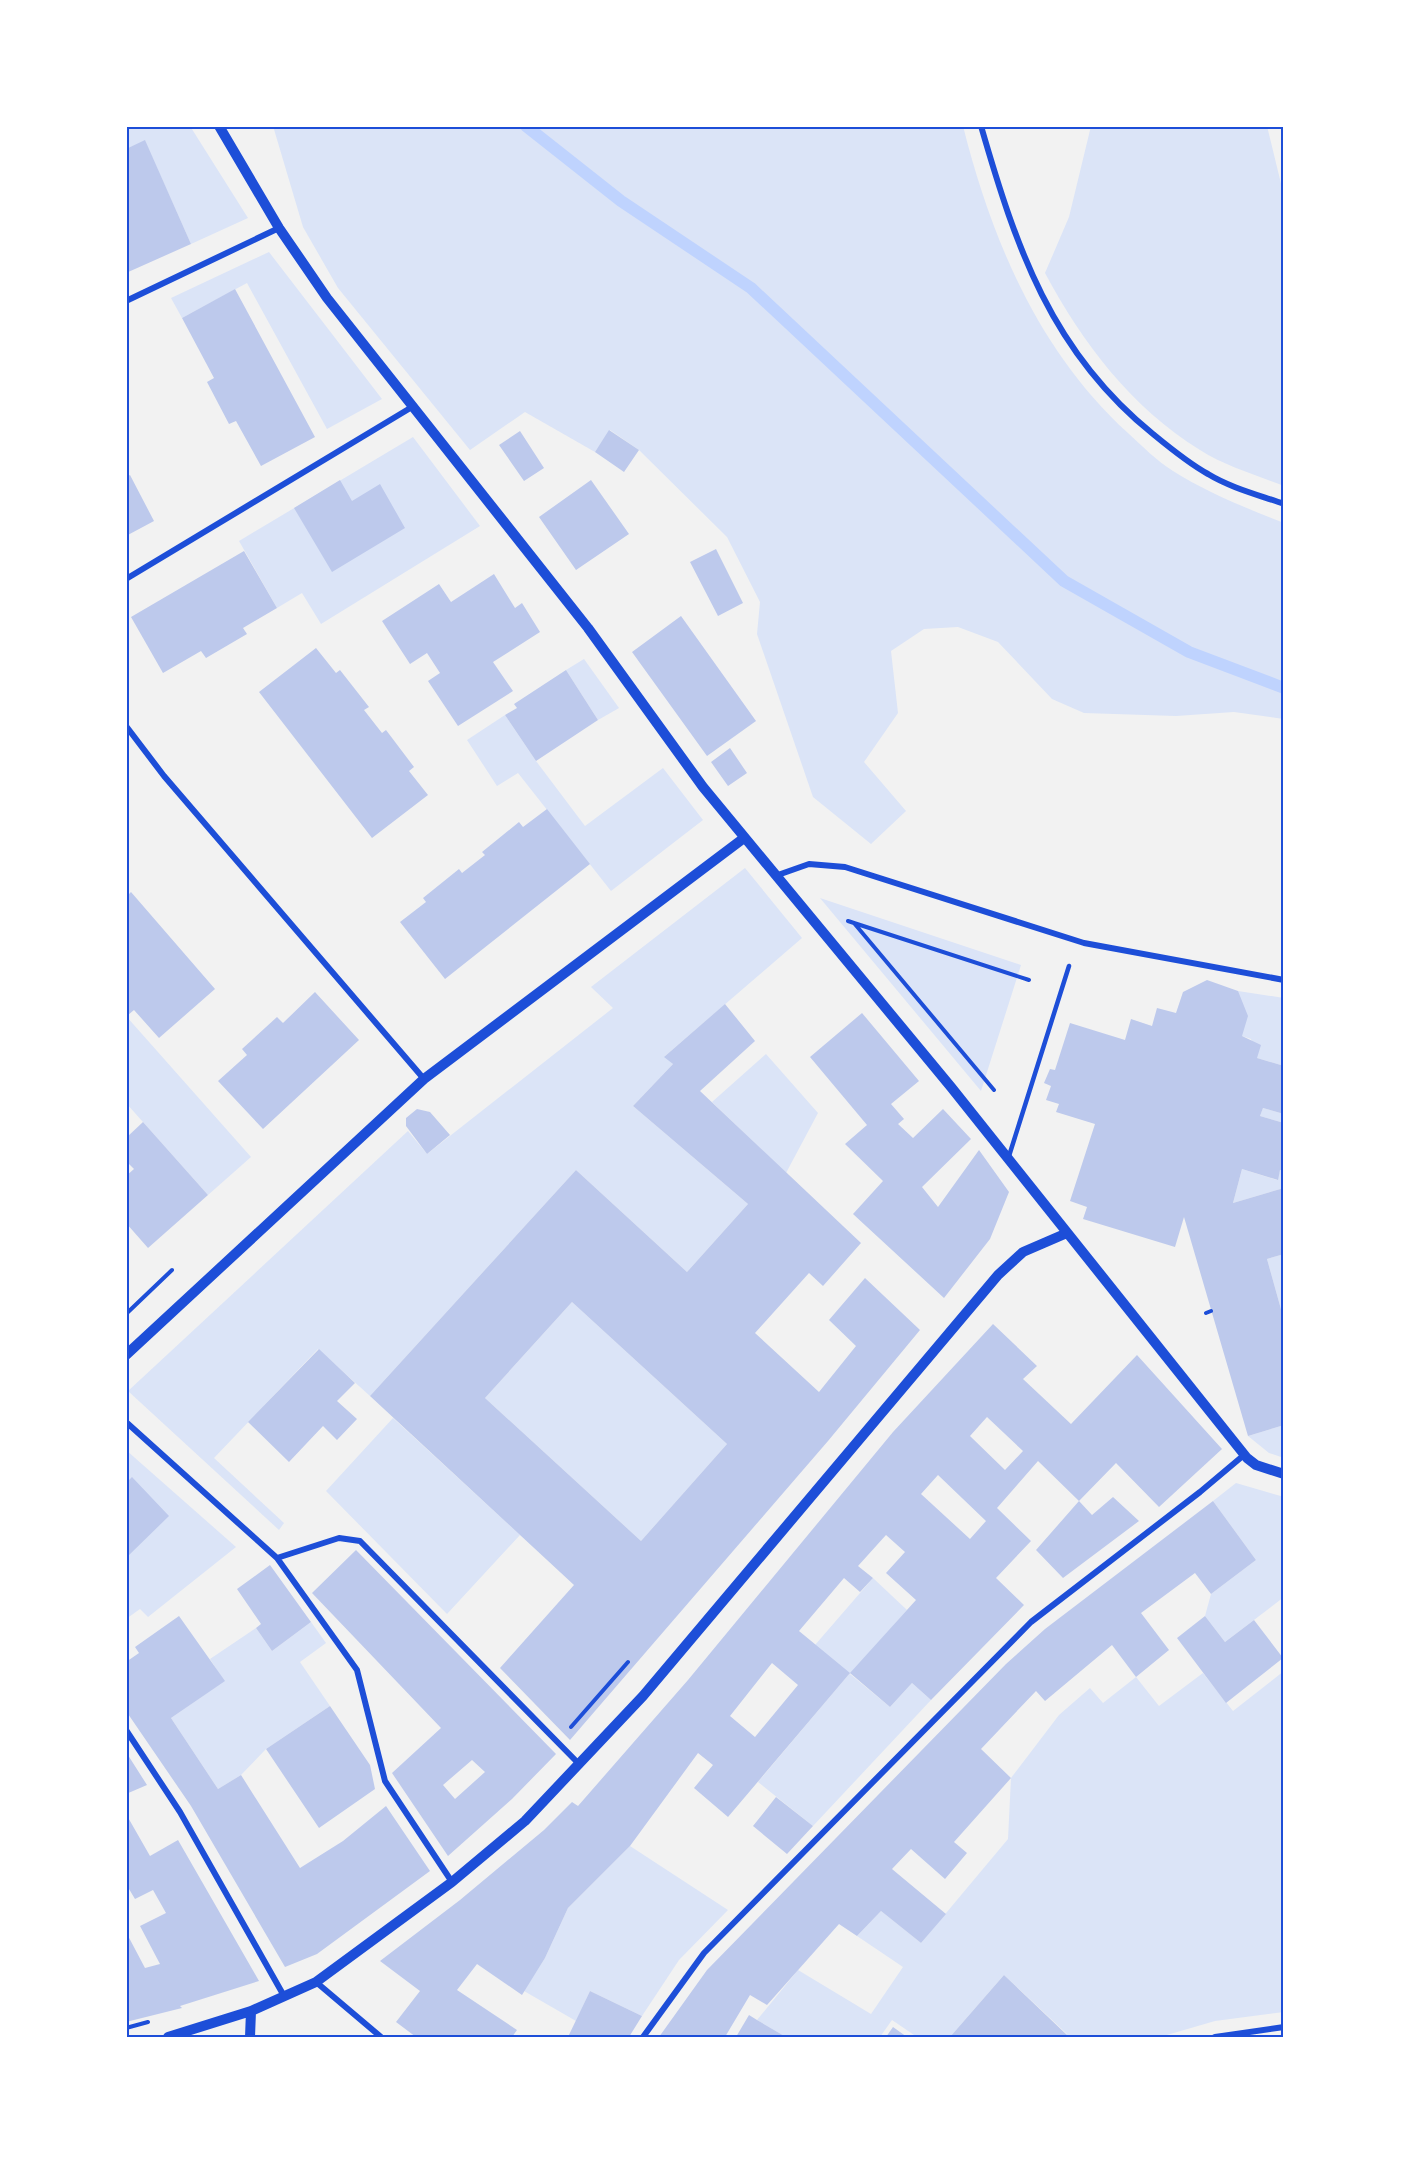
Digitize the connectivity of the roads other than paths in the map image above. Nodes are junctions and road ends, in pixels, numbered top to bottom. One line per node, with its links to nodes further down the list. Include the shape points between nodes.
1 (219, 126): 3 (street)
2 (981, 126): 6 (street, via 1027,267 1054,322 1085,368 1126,411 1190,464 1233,486)
3 (279, 228): 4 (street); 5 (street, via 327,298)
4 (126, 301)
5 (412, 407): 7 (street); 9 (street, via 588,628)
6 (1284, 504)
7 (126, 579)
8 (126, 726): 13 (street, via 164,776)
9 (744, 838): 10 (street); 13 (street)
10 (775, 876): 12 (street, via 809,864 845,867 1084,943); 14 (street)
11 (1069, 966): 14 (lane)
12 (1284, 980)
13 (424, 1079): 16 (street)
14 (1008, 1158): 15 (street)
15 (1067, 1233): 18 (street); 22 (street, via 1023,1252 998,1275 643,1696)
16 (126, 1355)
17 (126, 1422): 20 (street)
18 (1244, 1455): 19 (street, via 1256,1465); 31 (street, via 1031,1622 704,1953)
19 (1284, 1474)
20 (277, 1558): 22 (street, via 339,1538 360,1541); 23 (street, via 360,1674 385,1781)
21 (126, 1730): 25 (street, via 180,1812)
22 (580, 1765): 23 (street, via 525,1821)
23 (452, 1882): 24 (street)
24 (316, 1982): 25 (street); 28 (street)
25 (284, 1996): 26 (street)
26 (251, 2011): 29 (street); 30 (street)
27 (1284, 2027): 32 (street)
28 (379, 2035)
29 (168, 2037)
30 (250, 2037)
31 (643, 2037)
32 (1215, 2037)

